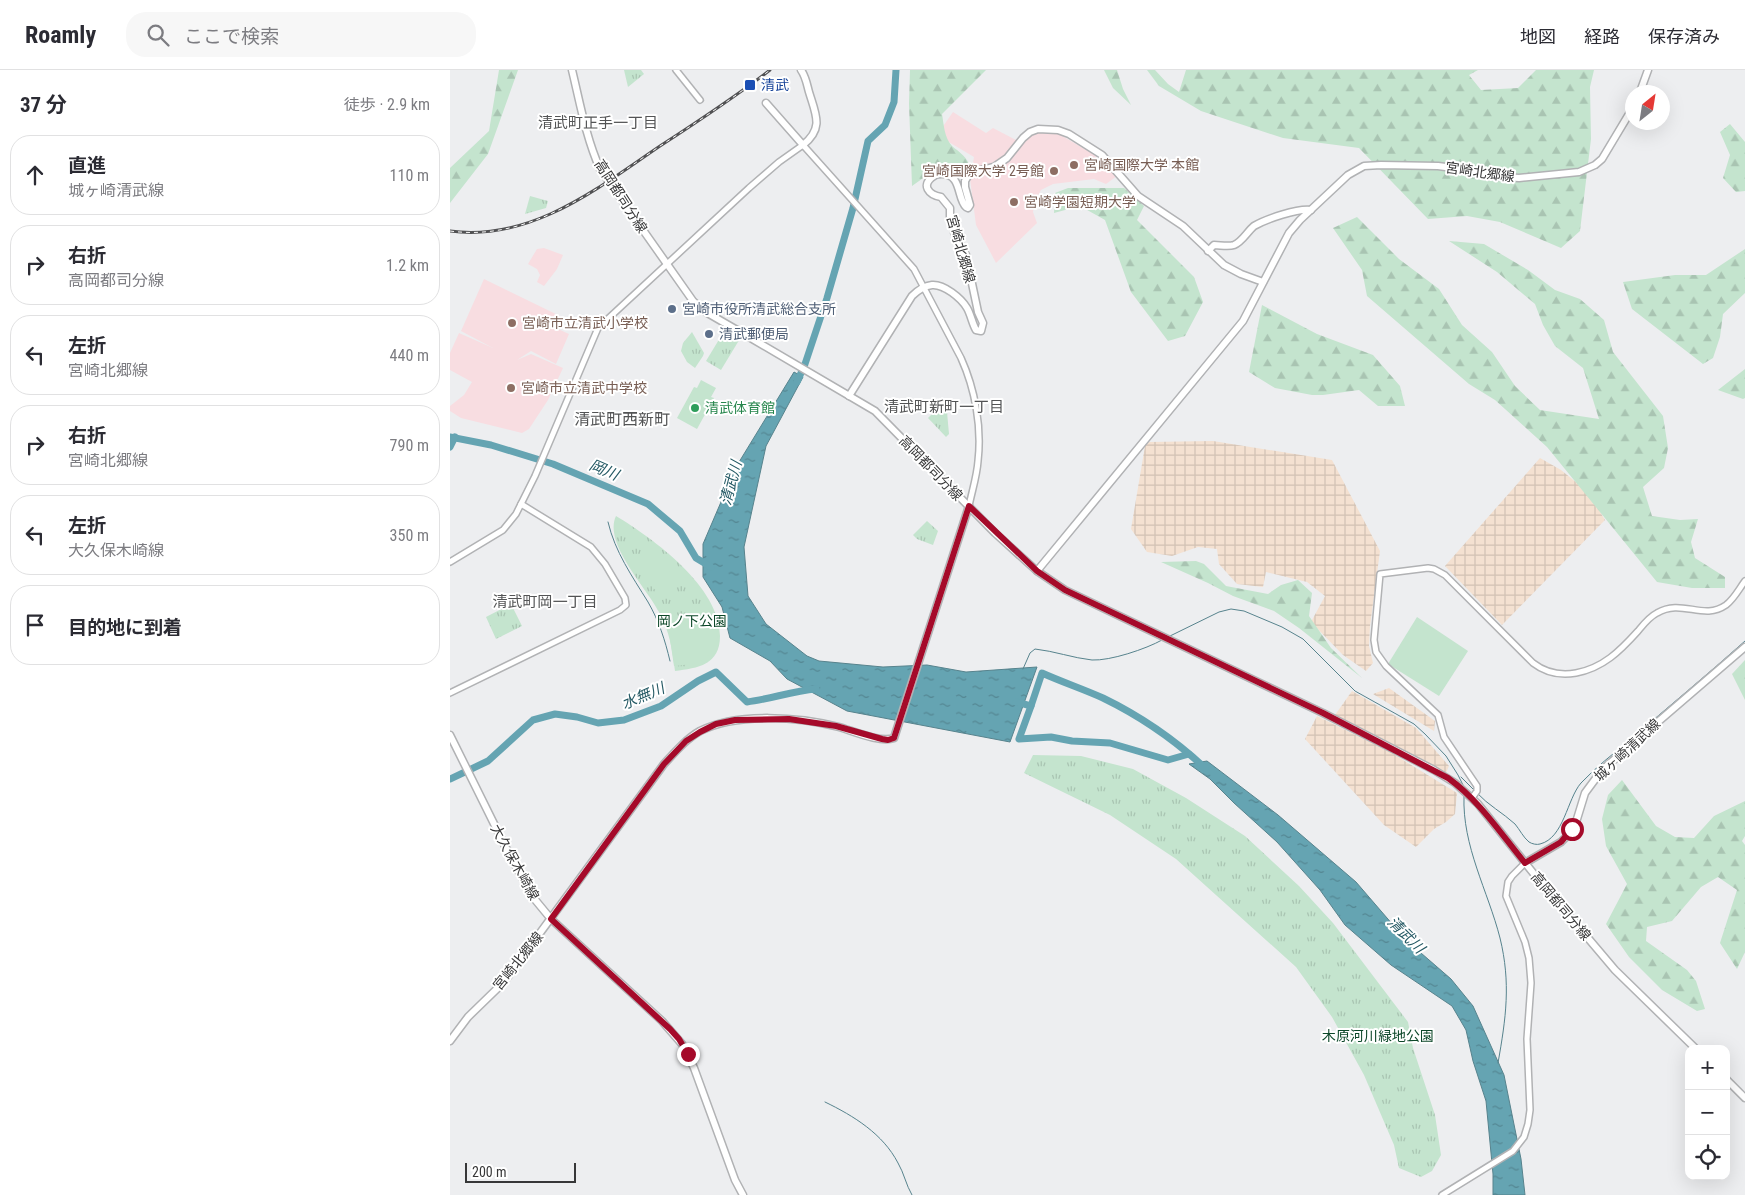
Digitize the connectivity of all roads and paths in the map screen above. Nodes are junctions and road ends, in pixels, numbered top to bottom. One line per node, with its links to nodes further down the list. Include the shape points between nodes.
1 (572, 70): 12 (main road, 高岡都司分線, via 600,169)
2 (676, 70): 6 (street)
3 (802, 70): 9 (main road, via 817,117 814,134)
4 (1648, 70): 5 (main road)
5 (1643, 85)
6 (700, 100)
7 (766, 103): 9 (main road)
8 (1625, 121): 10 (main road, 宮崎北郷線, via 1602,159 1586,170 1507,178 1438,166 1371,165 1348,175)
9 (803, 145): 12 (street, via 779,162); 14 (street, via 914,269)
10 (1311, 210): 11 (main road, via 1303,209 1262,222 1246,232 1237,243 1214,245); 13 (main road, 宮崎北郷線, via 1294,226)
11 (1208, 251): 13 (main road, 宮崎北郷線, via 1224,265); 14 (main road, 宮崎北郷線, via 1175,219 1138,196 1102,155 1069,134 1038,129 1023,138 1007,158 994,167 968,176 965,187 970,200 968,208 962,203 954,179 946,174 934,176 927,187 932,195 941,197 950,208 954,232 966,254 982,323 981,331 976,330 966,307 956,296 933,285)
12 (667, 265): 15 (main road, 高岡都司分線, via 704,311); 16 (street, via 598,328)
13 (1263, 282): 19 (main road, 宮崎北郷線, via 1243,321)
14 (924, 288): 15 (main road, via 912,296); 17 (street, via 961,358 973,397 978,460)
15 (850, 396): 17 (main road, 高岡都司分線, via 878,414)
16 (521, 504): 18 (street, via 502,530); 22 (street, via 591,547 605,564 626,604 620,610)
17 (969, 506): 19 (main road, 高岡都司分線); 26 (main road, 宮崎北郷線, via 894,737 882,739 836,726 789,719 735,720 700,732 686,741 664,764)
18 (450, 562)
19 (1037, 571): 24 (main road, 高岡都司分線, via 1065,590 1378,741 1448,778)
20 (1745, 581): 24 (street, via 1731,600 1718,609 1700,611 1680,606 1662,610 1606,662 1590,670 1563,674 1551,673 1533,663 1454,582 1434,569 1380,574 1374,640 1376,652 1386,666 1438,715 1444,737 1477,786)
21 (1745, 646): 25 (main road, 城ヶ崎清武線, via 1602,770 1585,793 1569,834)
22 (450, 693)
23 (450, 735): 26 (main road, 大久保木崎線, via 532,896)
24 (1472, 798): 25 (main road, 高岡都司分線)
25 (1525, 863): 28 (main road, 高岡都司分線, via 1615,970); 32 (street, via 1508,882 1506,896 1529,958 1528,1124 1519,1145)
26 (551, 919): 27 (main road, 宮崎北郷線, via 504,982 468,1017); 31 (main road, 大久保木崎線, via 679,1039 694,1068)
27 (450, 1041)
28 (1692, 1045)
29 (1730, 1083): 30 (main road)
30 (1745, 1098)
31 (743, 1195)
32 (1442, 1195)

